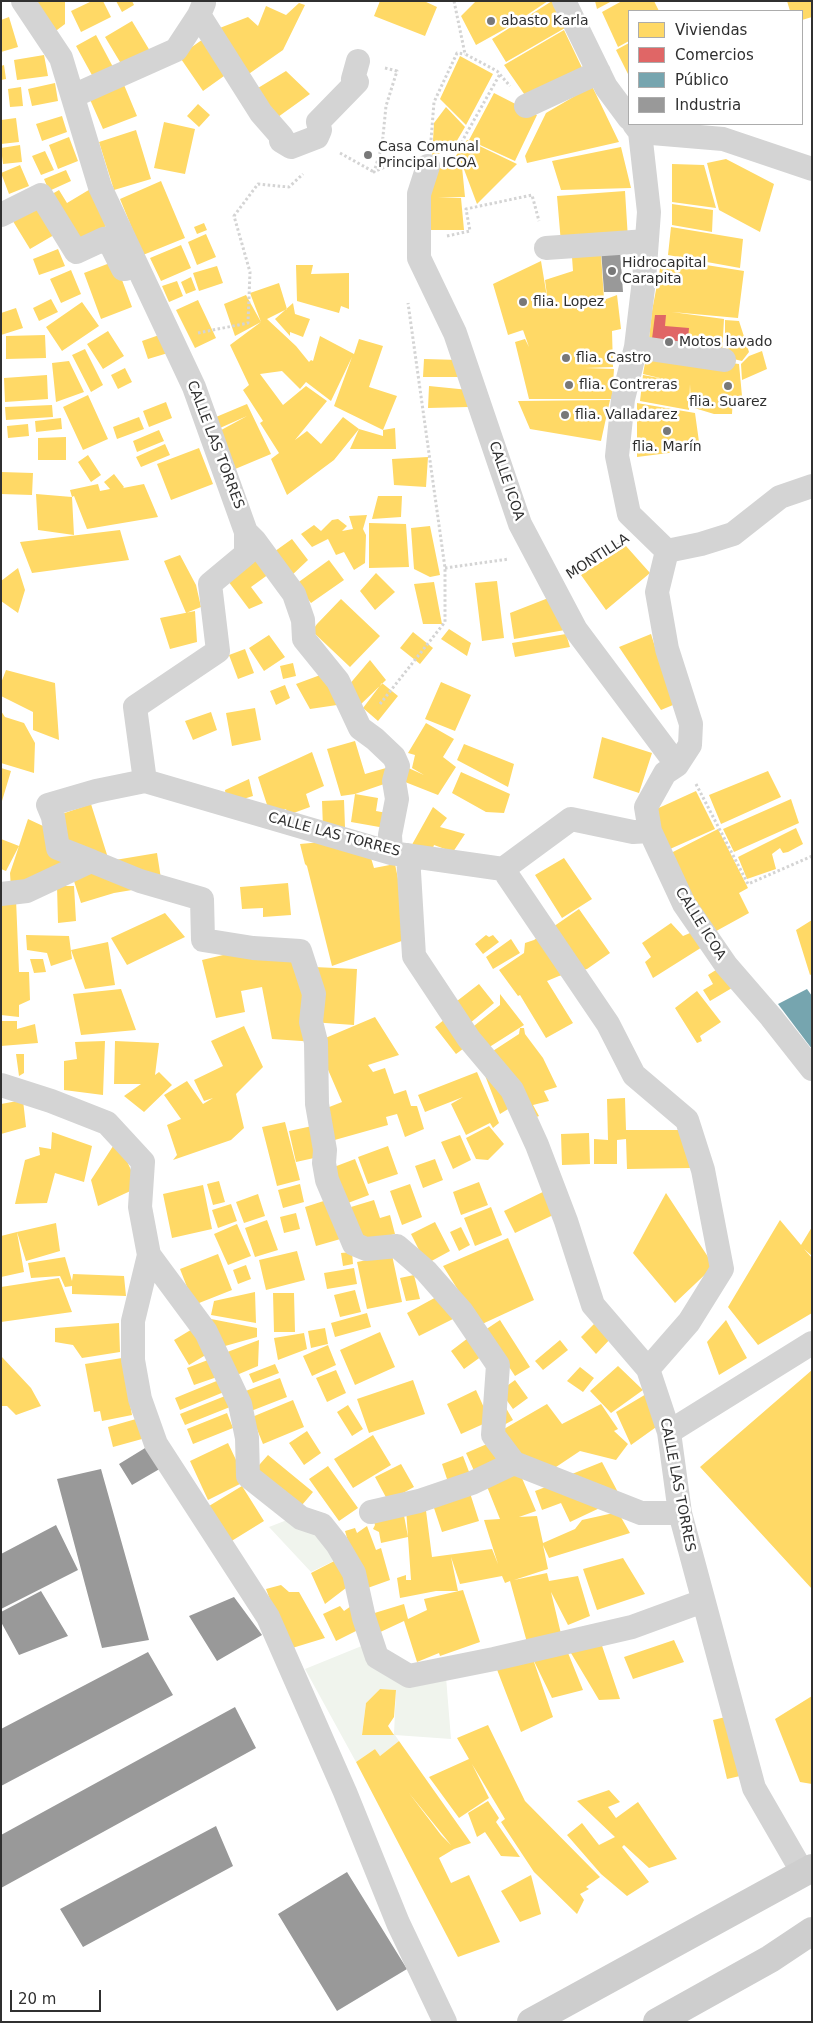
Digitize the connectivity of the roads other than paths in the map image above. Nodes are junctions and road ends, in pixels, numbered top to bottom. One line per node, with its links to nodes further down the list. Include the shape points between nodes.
1 (23, 1): 6 (street, CALLE LAS TORRES, via 61,58)
2 (564, 1): 5 (street)
3 (202, 8): 4 (street, via 261,113 282,136 281,141 291,147 317,137 320,130 318,122 357,82 353,79); 6 (street, via 176,50)
4 (358, 61)
5 (599, 72): 7 (street); 8 (street)
6 (73, 96): 16 (street, CALLE LAS TORRES, via 100,186)
7 (526, 106)
8 (628, 116)
9 (634, 125): 14 (street, via 649,212)
10 (640, 125): 12 (street, via 723,139)
11 (428, 166): 22 (street, CALLE ICOA, via 419,194 419,258 455,332 520,524 576,630)
12 (812, 169)
13 (1, 215): 16 (street, via 41,195 76,252 104,239 123,269)
14 (647, 241): 15 (street); 17 (street)
15 (546, 248)
16 (137, 265): 20 (street, CALLE LAS TORRES, via 194,387)
17 (636, 347): 18 (street); 21 (street, via 623,399 617,456 629,514)
18 (724, 360)
19 (812, 486): 21 (street, via 780,497 733,534)
20 (246, 532): 23 (street, CALLE LAS TORRES, via 246,554 210,584 218,651 135,707); 25 (street, via 294,594 303,620 304,639 338,681 360,728 394,757 398,766 394,781 397,799 390,835)
21 (667, 551): 22 (street, CALLE ICOA, via 657,592 667,649 691,724 690,745)
22 (679, 761): 24 (street, CALLE ICOA, via 665,773 646,807)
23 (145, 781): 25 (street, CALLE LAS TORRES); 26 (street, via 48,805 58,848)
24 (650, 831): 27 (street, via 633,832 571,819); 29 (street, CALLE ICOA, via 684,904 726,965)
25 (400, 854): 27 (street, CALLE LAS TORRES); 33 (street, via 414,956 469,1039 512,1090 566,1221 593,1305)
26 (91, 861): 28 (street, via 27,891); 35 (street, via 140,881 202,899 203,940 300,951 314,994 311,1022 316,1042 317,1104 327,1180 354,1244 366,1249 397,1246 426,1271 462,1312 498,1365 493,1435)
27 (503, 869): 33 (street, via 608,1024 634,1075 687,1120 703,1170 722,1269 689,1322)
28 (1, 894)
29 (812, 1069)
30 (1, 1085): 31 (street, via 107,1123 143,1162 140,1206)
31 (149, 1254): 38 (street, via 206,1332 240,1404 247,1438 248,1476 301,1518 322,1525 337,1544 354,1573 377,1657 409,1676 632,1627); 41 (street, via 133,1321 133,1360 140,1398 156,1444 268,1617 345,1792 398,1924)
32 (812, 1343): 34 (street)
33 (648, 1369): 34 (street, CALLE LAS TORRES)
34 (669, 1432): 37 (street, CALLE LAS TORRES)
35 (514, 1463): 36 (street, via 472,1483 419,1501); 37 (street, via 641,1513)
36 (371, 1512)
37 (680, 1513): 38 (street, CALLE LAS TORRES)
38 (703, 1601): 39 (street, CALLE LAS TORRES, via 754,1788)
39 (807, 1870): 42 (main road)
40 (812, 1931): 43 (main road, via 770,1959)
41 (444, 2022)
42 (531, 2022)
43 (657, 2022)

